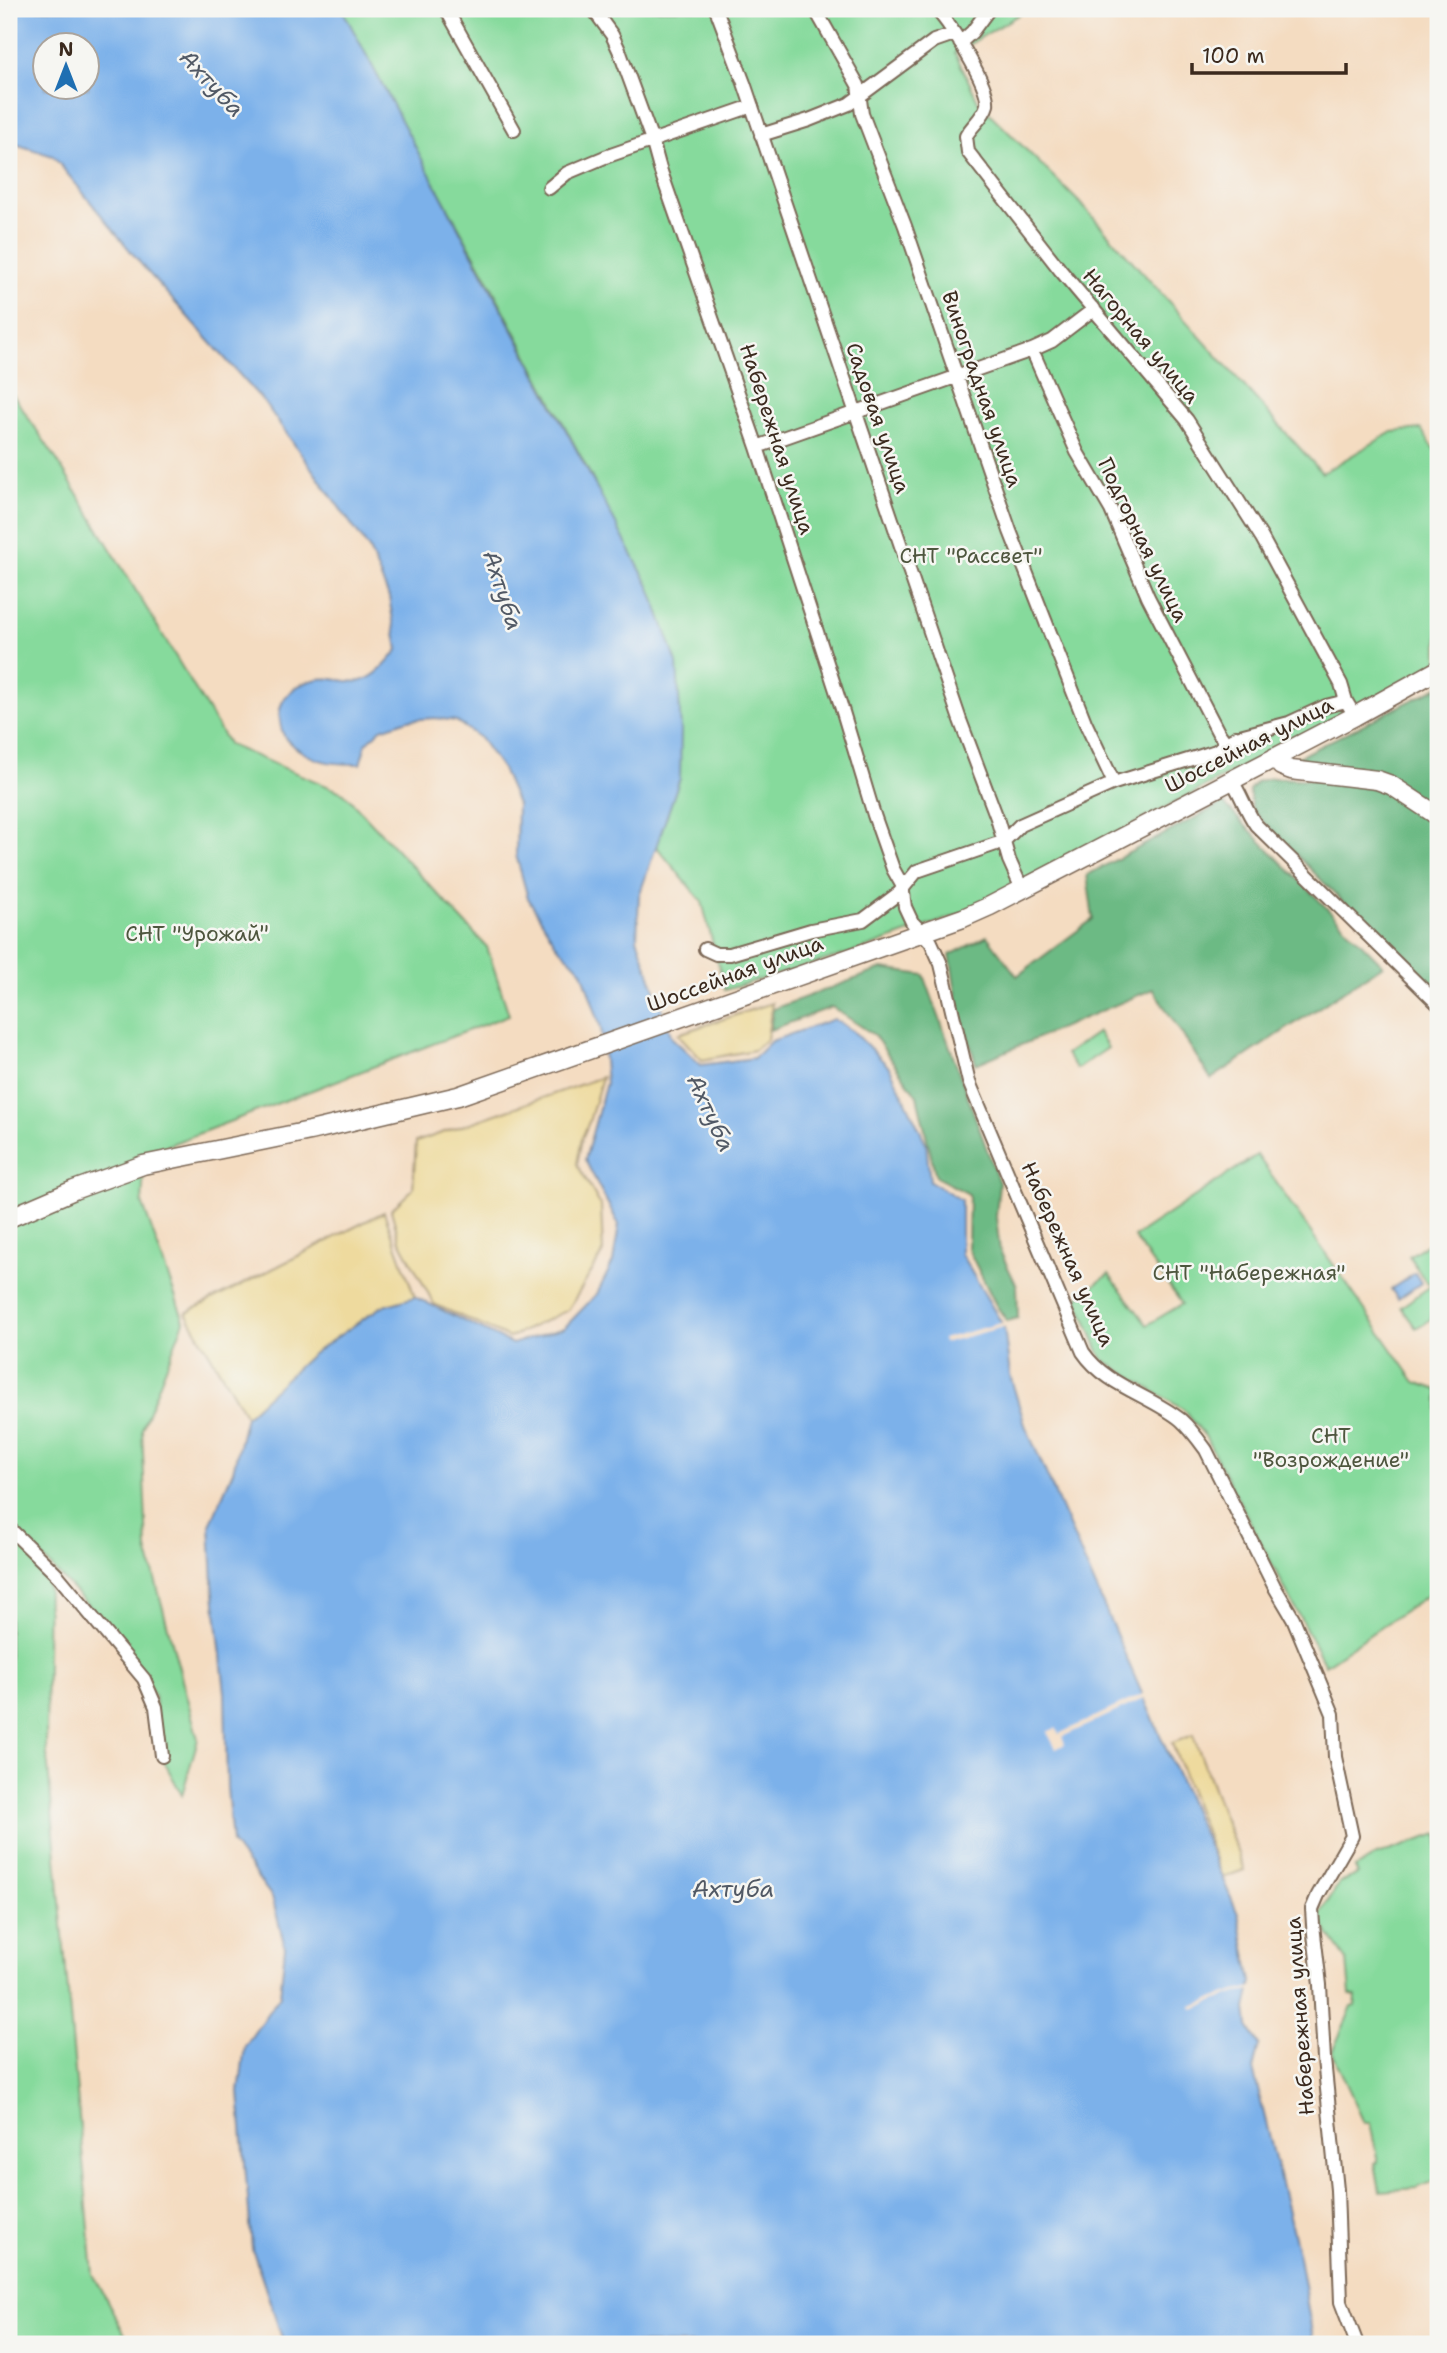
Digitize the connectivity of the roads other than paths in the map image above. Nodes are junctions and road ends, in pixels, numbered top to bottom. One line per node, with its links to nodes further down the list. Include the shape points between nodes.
1 (446, 9): 10 (street)
2 (593, 9): 12 (street, Набережная улица, via 619,50)
3 (716, 9): 9 (street, Садовая улица)
4 (815, 9): 8 (street, Виноградная улица)
5 (936, 9): 7 (street, Нагорная улица)
6 (989, 9): 7 (street, via 972,32)
7 (957, 38): 8 (street, via 934,41); 14 (street, Нагорная улица, via 980,78 987,101 966,136 968,152)
8 (860, 95): 11 (street, via 830,112); 16 (street, Виноградная улица, via 862,114)
9 (752, 106): 11 (street, Садовая улица); 12 (street)
10 (514, 130)
11 (761, 135): 17 (street, Садовая улица)
12 (652, 140): 13 (street, via 567,173); 18 (street, Набережная улица)
13 (549, 188)
14 (1094, 309): 15 (street); 20 (street, Нагорная улица, via 1187,420 1245,508 1341,684)
15 (1032, 351): 16 (street); 21 (street, Подгорная улица, via 1077,452 1111,510 1148,597)
16 (958, 377): 17 (street); 24 (street, Виноградная улица, via 1015,544)
17 (855, 412): 18 (street); 26 (street, Садовая улица)
18 (757, 447): 28 (street, Набережная улица)
19 (1438, 670): 20 (street, Шоссейная улица)
20 (1350, 709): 21 (street, via 1326,705 1289,723); 22 (street, Шоссейная улица)
21 (1226, 743): 24 (street, via 1216,751)
22 (1275, 757): 23 (street, Шоссейная улица); 25 (street, via 1291,770 1385,782)
23 (1231, 779): 27 (street, Шоссейная улица); 31 (street, via 1256,825)
24 (1114, 783): 26 (street, via 1020,825)
25 (1438, 816)
26 (1004, 841): 27 (street, Садовая улица); 28 (street, via 917,871)
27 (1022, 889): 29 (street, Шоссейная улица)
28 (901, 890): 29 (street, Набережная улица, via 912,922); 30 (street, via 863,920 730,954)
29 (923, 932): 32 (street, Шоссейная улица, via 437,1102 143,1165); 35 (street, Набережная улица, via 941,964 969,1083 1083,1352 1098,1371 1178,1418 1206,1450 1293,1618 1333,1714 1335,1757 1352,1836 1318,1895 1312,1926 1337,2190 1341,2302)
30 (705, 949)
31 (1438, 1004)
32 (9, 1218)
33 (9, 1528): 34 (street, via 59,1577 144,1679 156,1707)
34 (162, 1756)
35 (1357, 2344)

